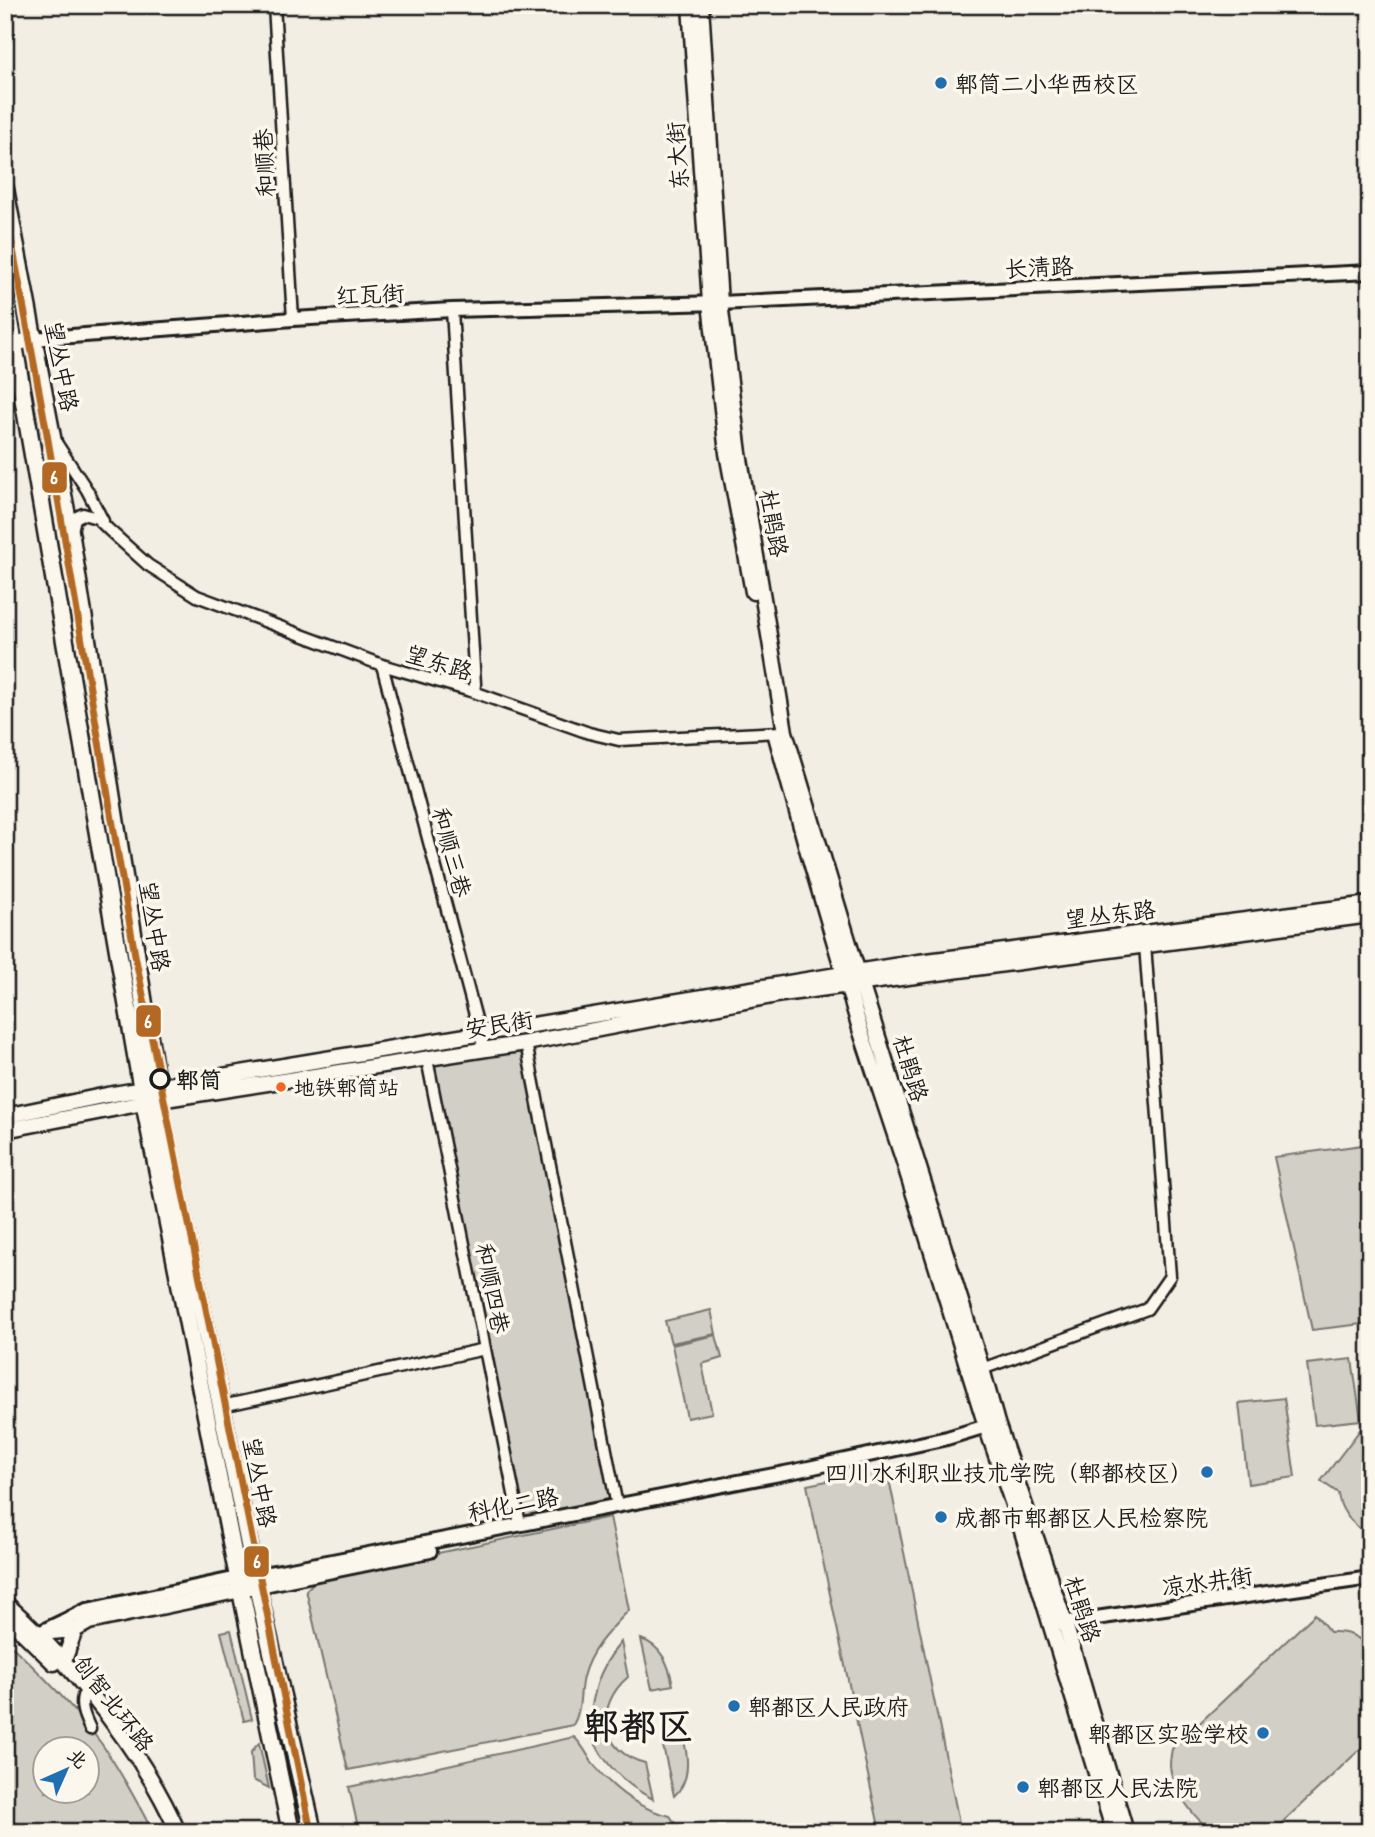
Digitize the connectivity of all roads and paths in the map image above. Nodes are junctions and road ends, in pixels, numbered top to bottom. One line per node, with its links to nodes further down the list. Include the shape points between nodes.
1 (274, 5): 9 (street, 和顺巷)
2 (690, 5): 7 (main road, 东大街)
3 (701, 5): 7 (main road, 东大街)
4 (5, 189): 11 (main road, 望丛中路)
5 (1370, 272): 7 (street, 长清路)
6 (5, 292): 10 (main road, 望丛中路)
7 (715, 303): 8 (street, 红瓦街); 17 (main road, 杜鹃路)
8 (452, 310): 9 (street, 红瓦街); 16 (street)
9 (293, 319): 11 (street, 红瓦街)
10 (10, 339): 11 (main road); 26 (main road, 望丛中路)
11 (33, 339): 12 (main road, 望丛中路)
12 (52, 431): 13 (street, 望东路); 14 (main road, 望丛中路)
13 (108, 530): 14 (street, 望东路, via 97,518 83,514 75,518); 15 (street, 望东路, via 148,565 197,596)
14 (71, 537): 26 (main road, 望丛中路)
15 (382, 665): 16 (street, 望东路); 22 (street, 和顺三巷)
16 (474, 692): 17 (street, 望东路, via 619,740)
17 (780, 732): 21 (main road, 杜鹃路)
18 (1370, 904): 21 (main road, 望丛东路, via 919,962)
19 (1370, 915): 20 (main road, 望丛东路)
20 (1145, 945): 21 (main road, 望丛东路); 30 (street, via 1170,1276 1147,1309)
21 (852, 978): 22 (main road, 安民街); 23 (main road, 安民街); 30 (main road, 杜鹃路); 32 (main road, 杜鹃路)
22 (480, 1033): 24 (street, 和顺三巷); 26 (main road, 安民街)
23 (526, 1043): 24 (main road, 安民街); 33 (street)
24 (484, 1049): 25 (main road, 安民街)
25 (427, 1059): 26 (main road, 安民街); 29 (street, 和顺四巷)
26 (151, 1094): 27 (main road); 28 (main road); 31 (main road, 望丛中路); 37 (main road, 望丛中路)
27 (5, 1116)
28 (5, 1130)
29 (485, 1349): 31 (street); 34 (street, 和顺四巷)
30 (982, 1369): 32 (main road, 杜鹃路)
31 (222, 1406): 36 (main road, 望丛中路)
32 (990, 1427): 33 (street, 科化二路); 36 (street, via 949,1445 821,1472); 40 (main road, 杜鹃路)
33 (618, 1506): 34 (street, 科化二路)
34 (520, 1524): 36 (street, 科化二路)
35 (1370, 1578): 40 (street, 凉水井街)
36 (257, 1581): 37 (street, 科化二路); 50 (main road, 望丛中路)
37 (240, 1584): 41 (main road, via 89,1622); 42 (street, 科化二路, via 87,1611); 49 (main road, 望丛中路)
38 (5, 1603): 42 (main road)
39 (5, 1615): 42 (main road); 43 (main road, 创智北环路)
40 (1058, 1624): 51 (main road, 杜鹃路); 52 (main road, 杜鹃路)
41 (75, 1630): 42 (main road); 44 (main road)
42 (39, 1633): 43 (main road); 44 (main road)
43 (46, 1655): 45 (main road, 创智北环路)
44 (64, 1661): 48 (main road, via 120,1730 164,1799)
45 (83, 1696): 46 (street, via 81,1704); 47 (main road, 创智北环路, via 131,1760)
46 (90, 1729)
47 (170, 1832)
48 (178, 1832)
49 (291, 1832)
50 (313, 1832)
51 (1114, 1832)
52 (1126, 1832)

